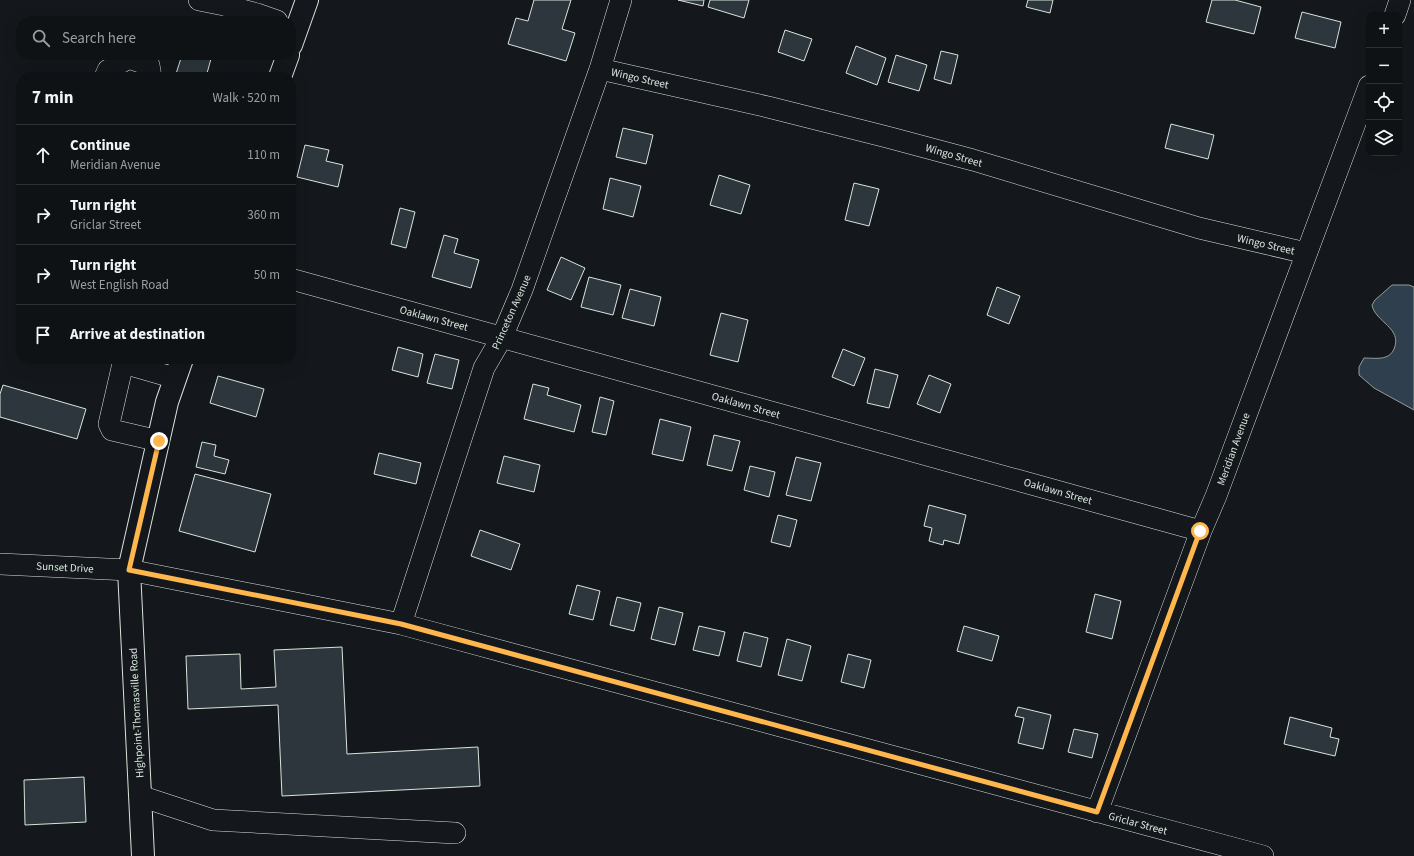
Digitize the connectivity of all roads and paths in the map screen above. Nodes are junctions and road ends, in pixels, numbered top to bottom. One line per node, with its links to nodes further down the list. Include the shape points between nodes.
1 (199, 0): 5 (street)
2 (307, 0): 8 (main road)
3 (621, 0): 12 (street, Princeton Avenue)
4 (1400, 0): 6 (street)
5 (225, 3): 7 (street)
6 (1395, 12)
7 (262, 16)
8 (296, 27)
9 (126, 60): 13 (street)
10 (135, 60): 14 (street, via 149,65)
11 (286, 60): 15 (main road)
12 (600, 69): 17 (street, Wingo Street, via 887,137 1199,228); 19 (street, Princeton Avenue, via 522,290)
13 (107, 72)
14 (150, 72)
15 (282, 72)
16 (1366, 94): 17 (street, Meridian Avenue)
17 (1306, 253): 24 (street, Meridian Avenue, via 1216,496)
18 (296, 280): 19 (street, Oaklawn Street)
19 (502, 337): 24 (street, Oaklawn Street); 27 (street, Princeton Avenue, via 484,368)
20 (122, 364): 23 (street, via 109,424 112,430)
21 (144, 364): 22 (street)
22 (179, 369): 23 (main road, Highpoint-Thomasville Road, via 167,402)
23 (159, 441): 26 (main road, Highpoint-Thomasville Road)
24 (1200, 531): 29 (street, Meridian Avenue)
25 (0, 564): 26 (street, Sunset Drive)
26 (129, 570): 27 (street, Griclar Street); 28 (main road, Highpoint-Thomasville Road)
27 (401, 624): 29 (street, Griclar Street)
28 (140, 796): 30 (street, via 213,820); 31 (main road, Highpoint-Thomasville Road)
29 (1097, 812): 32 (street, Griclar Street)
30 (455, 833)
31 (143, 856)
32 (1263, 856)

